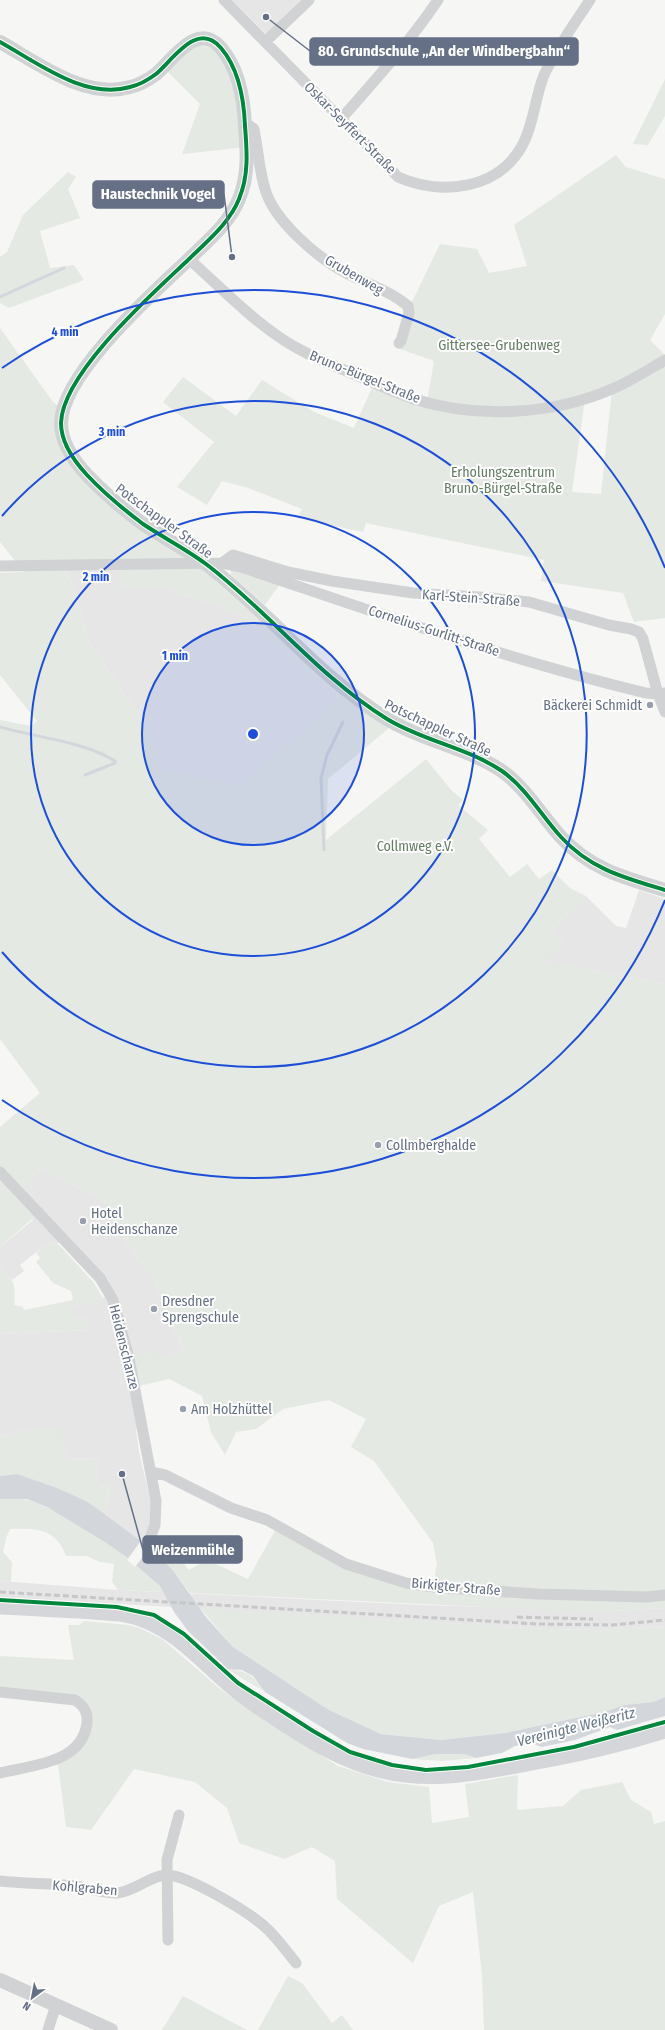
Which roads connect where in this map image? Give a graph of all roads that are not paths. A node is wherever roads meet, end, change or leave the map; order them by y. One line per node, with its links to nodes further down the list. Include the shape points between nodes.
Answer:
1 (224, 0): 6 (street, Oskar-Seyffert-Straße)
2 (309, 0): 6 (street)
3 (438, 0): 7 (street, via 419,28)
4 (590, 0): 7 (street, Oskar-Seyffert-Straße, via 545,75 524,143 512,160 488,178 463,187 444,188 425,186 402,178)
5 (0, 42): 8 (street, Potschappler Straße, via 74,82 88,88 104,90 129,88 139,84 156,73 184,45 197,39 209,40 222,49 235,73 243,99)
6 (265, 42): 7 (street, Oskar-Seyffert-Straße)
7 (341, 119)
8 (245, 127): 9 (street, Potschappler Straße, via 246,175 239,199 223,226); 10 (street, Grubenweg, via 250,126 254,129 265,190 288,226 341,270 408,306 409,313)
9 (189, 259): 11 (street, Bruno-Bürgel-Straße, via 257,320 288,343 319,359 416,400 468,410 531,410 599,395); 12 (street, Potschappler Straße, via 120,327 90,362 63,409 61,428 70,452 78,464 104,491 144,524)
10 (399, 343)
11 (665, 360)
12 (205, 563): 13 (street, Cornelius-Gurlitt-Straße); 14 (street, Cornelius-Gurlitt-Straße); 17 (street, Potschappler Straße, via 362,702 390,721 481,757 518,784 577,853 601,869)
13 (222, 563): 15 (street, Cornelius-Gurlitt-Straße, via 464,642 555,669); 15 (street, Karl-Stein-Straße, via 233,555 288,572 332,581 413,593 529,602 631,629 639,632 643,639)
14 (0, 566)
15 (661, 694): 16 (street, Karl-Stein-Straße)
16 (665, 712)
17 (665, 890)
18 (0, 1172): 19 (street, Heidenschanze, via 73,1248 107,1288 117,1313 129,1358)
19 (151, 1472): 20 (street, Heidenschanze, via 156,1514 154,1532); 21 (street, Birkigter Straße, via 165,1475 231,1508 267,1520 346,1564 406,1583 538,1594 647,1597)
20 (150, 1538)
21 (665, 1595)
22 (0, 1607): 24 (main road, via 102,1613 143,1620 172,1635 238,1694 306,1737 350,1761 400,1775 444,1778 486,1772 597,1750)
23 (0, 1692): 25 (street, via 75,1700 84,1707 88,1718 83,1735 56,1761)
24 (665, 1731)
25 (0, 1773)
26 (179, 1815): 27 (street, via 167,1860)
27 (166, 1875): 28 (street, Kohlgraben, via 116,1893 63,1885); 29 (street); 30 (street, Kohlgraben, via 183,1877 264,1926)
28 (0, 1881)
29 (168, 1940)
30 (296, 1962)
31 (0, 1980): 32 (street)
32 (56, 2005): 33 (street); 34 (street)
33 (48, 2030)
34 (111, 2030)

